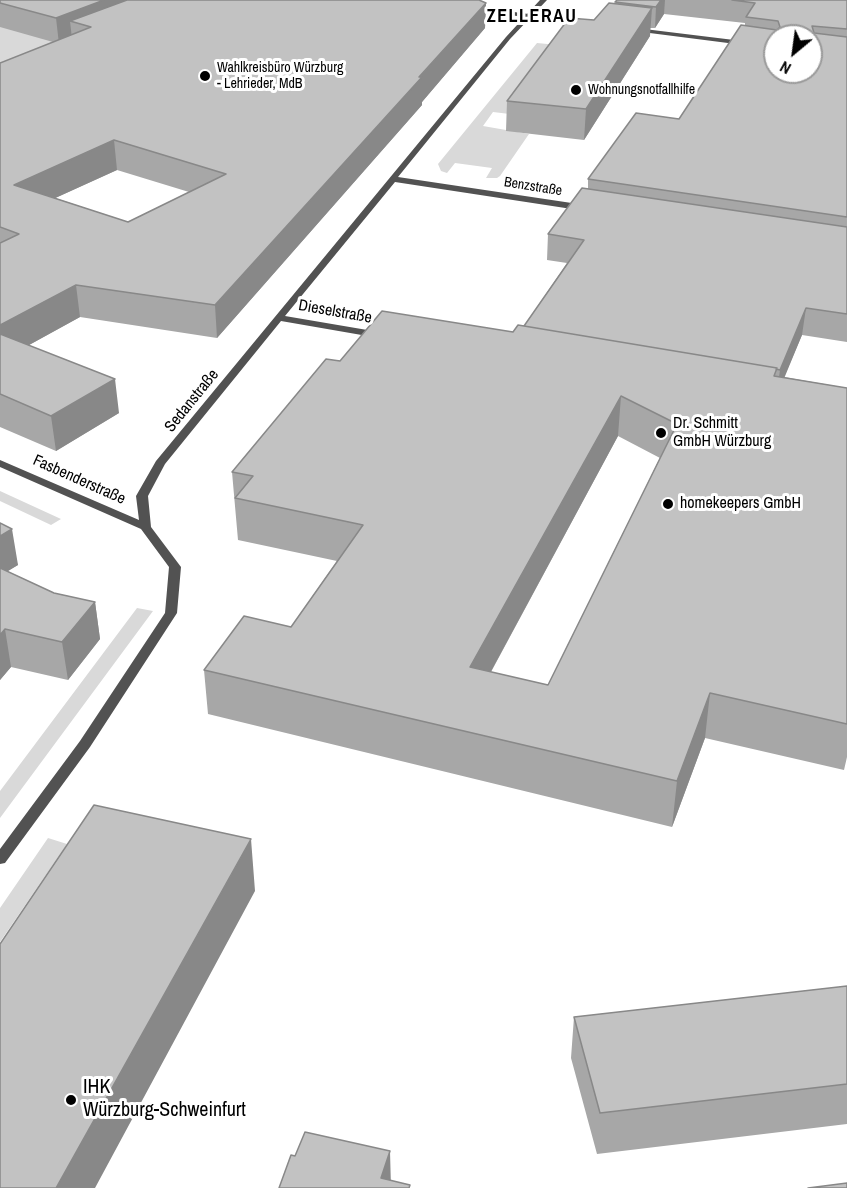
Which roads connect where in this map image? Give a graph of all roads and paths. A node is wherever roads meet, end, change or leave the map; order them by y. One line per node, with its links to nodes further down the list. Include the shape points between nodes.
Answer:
1 (544, 0): 3 (street, Sedanstraße)
2 (464, 7): 3 (street)
3 (529, 17): 4 (street); 7 (street, Sedanstraße)
4 (593, 25)
5 (630, 29): 6 (street)
6 (763, 45)
7 (393, 179): 8 (street, Benzstraße); 9 (street, Sedanstraße)
8 (590, 209)
9 (280, 318): 10 (street, Dieselstraße); 12 (street, Sedanstraße, via 160,463 142,496)
10 (389, 336)
11 (0, 463): 12 (street, Fasbenderstraße)
12 (146, 527): 13 (street, Sedanstraße, via 175,567 171,613 85,744)
13 (0, 859)

